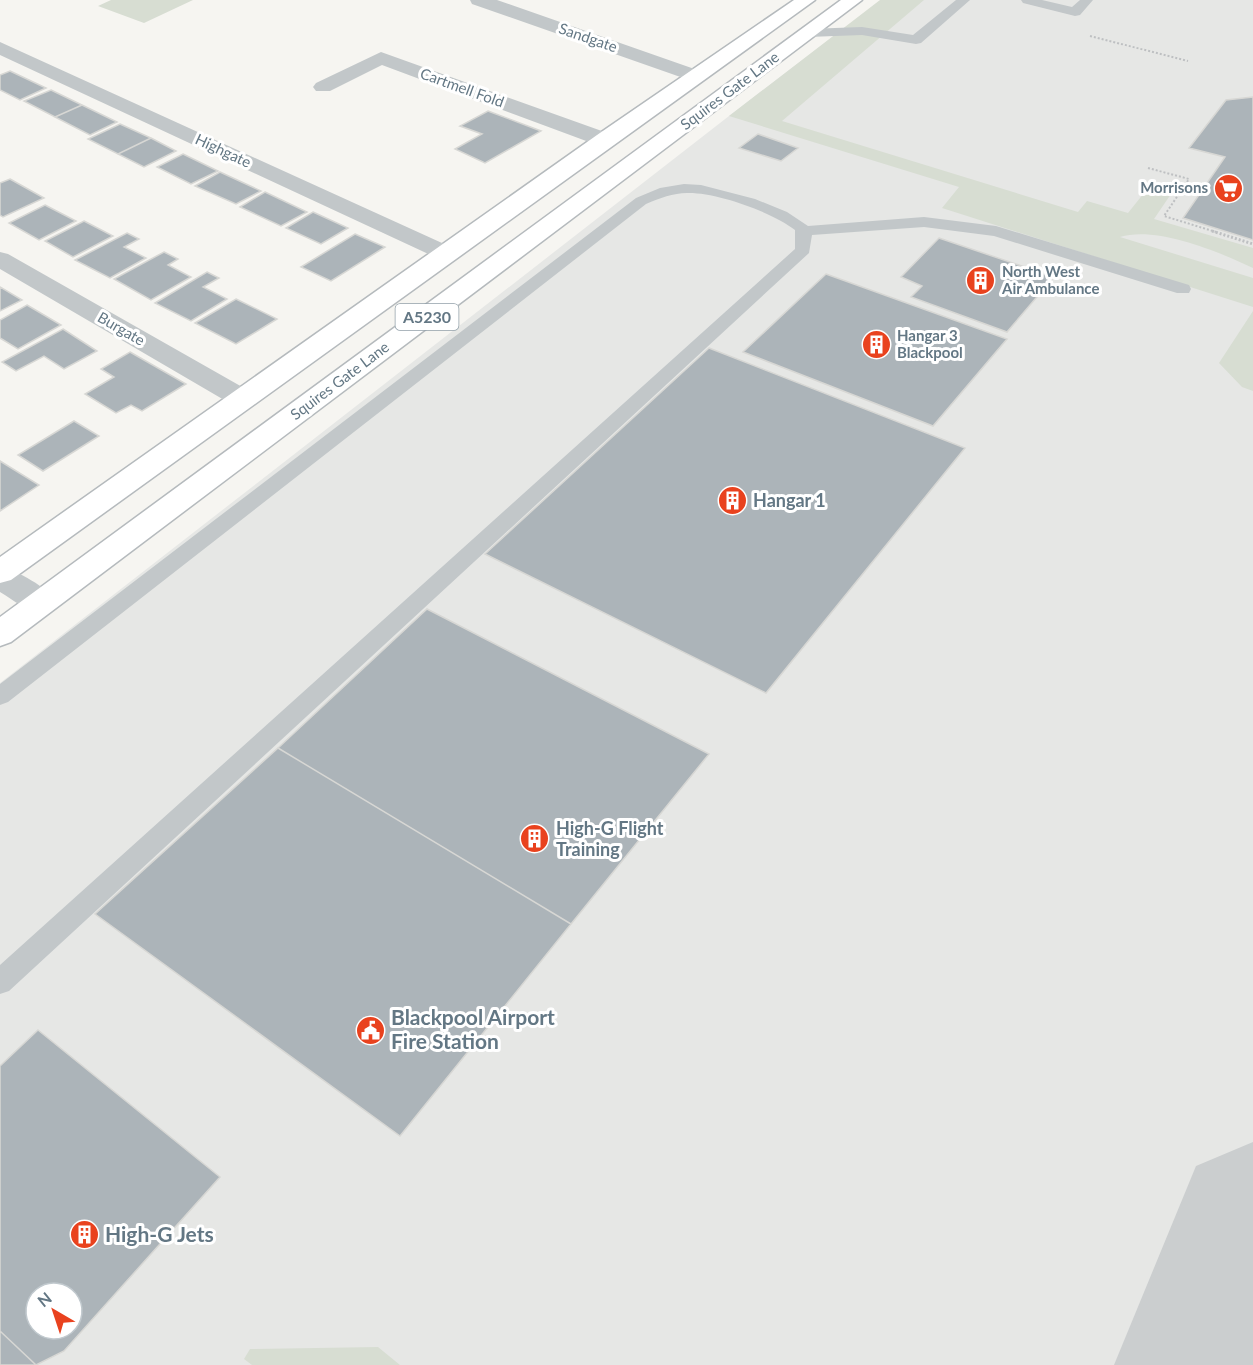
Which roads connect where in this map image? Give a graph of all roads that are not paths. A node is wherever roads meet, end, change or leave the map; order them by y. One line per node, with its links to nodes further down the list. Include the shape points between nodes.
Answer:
1 (479, 0): 9 (street, Sandgate)
2 (806, 0): 9 (main road, Squires Gate Lane / A5230)
3 (853, 0): 7 (main road, Squires Gate Lane / A5230)
4 (964, 0): 7 (lane, via 916,40 855,29)
5 (1027, 0): 6 (lane, via 1075,12)
6 (1087, 0)
7 (808, 33): 19 (main road, Squires Gate Lane / A5230)
8 (0, 48): 13 (street, Highgate)
9 (696, 76): 11 (main road, Squires Gate Lane / A5230)
10 (323, 87): 11 (street, Cartmell Fold, via 381,58)
11 (605, 140): 13 (main road, Squires Gate Lane / A5230)
12 (803, 231): 15 (lane, via 924,222 996,231); 21 (lane, via 787,217 713,191 663,191 642,201); 22 (lane, via 803,250 798,255)
13 (445, 253): 16 (main road, Squires Gate Lane / A5230)
14 (0, 259): 16 (street, Burgate)
15 (1183, 289)
16 (241, 399): 17 (main road, Squires Gate Lane / A5230)
17 (0, 572)
18 (0, 577): 19 (street)
19 (41, 603): 20 (main road, Squires Gate Lane / A5230)
20 (0, 634)
21 (0, 696)
22 (0, 982)

